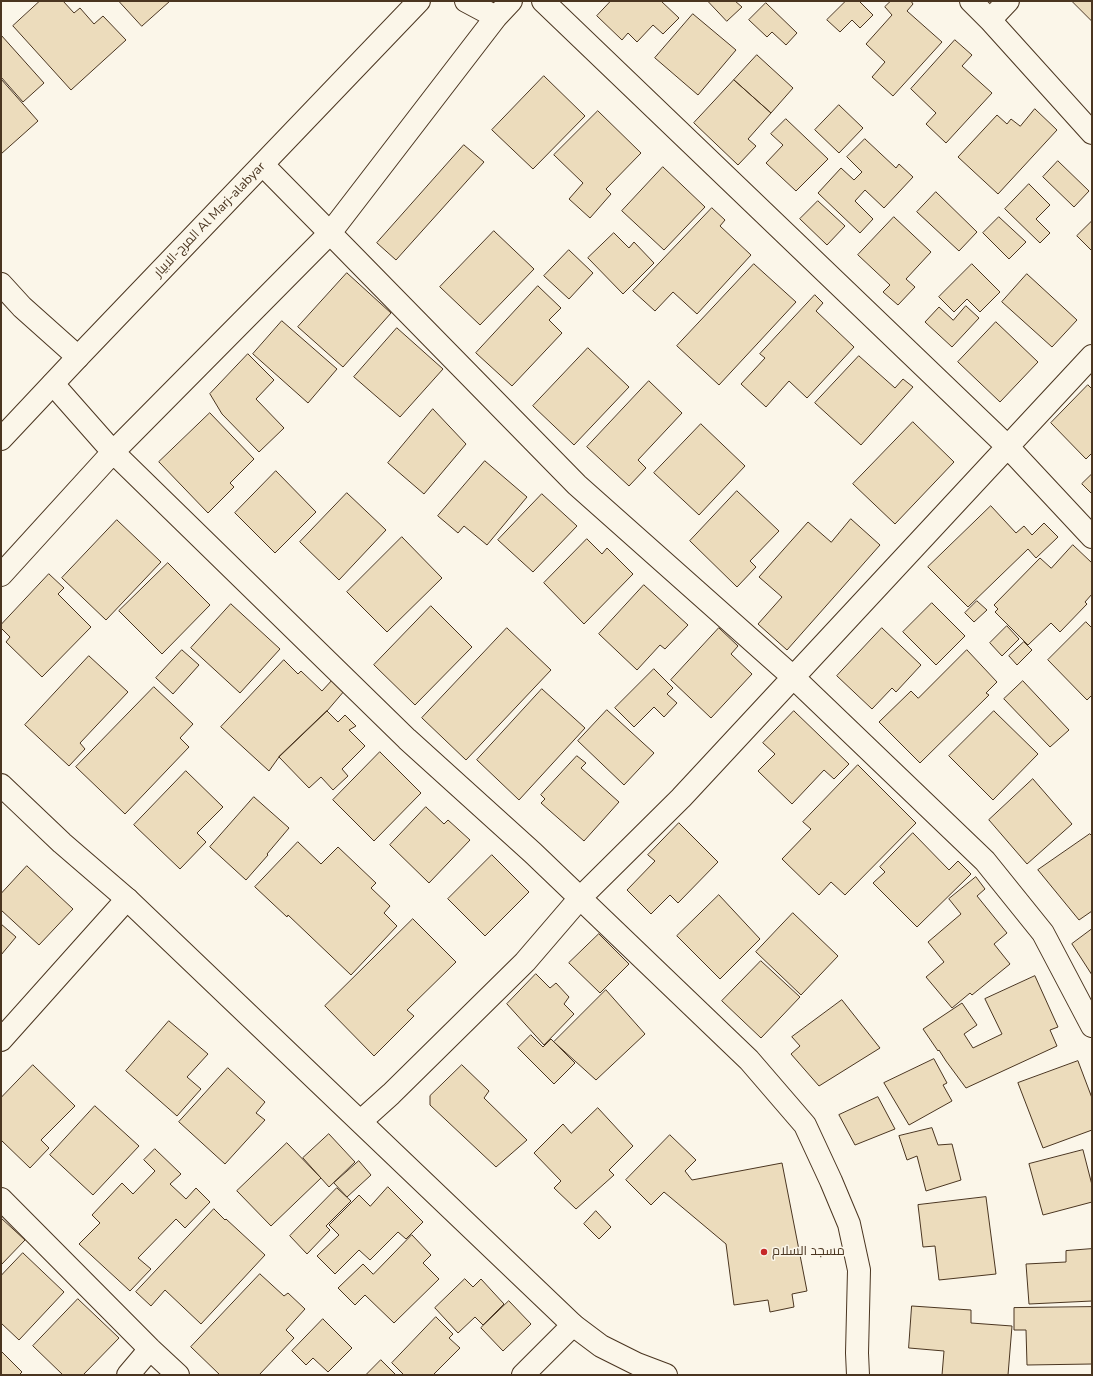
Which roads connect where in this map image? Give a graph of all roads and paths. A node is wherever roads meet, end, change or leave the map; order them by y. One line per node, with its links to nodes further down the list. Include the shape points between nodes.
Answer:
1 (419, 1): 10 (street, المرج-الابيار Al Marj-alabyar)
2 (466, 1): 7 (street)
3 (511, 1): 7 (street)
4 (543, 1): 17 (street)
5 (971, 1): 8 (street)
6 (1008, 1): 8 (street)
7 (496, 17): 11 (street)
8 (990, 20): 9 (street)
9 (1092, 133)
10 (263, 165): 11 (street); 14 (street, المرج-الابيار Al Marj-alabyar)
11 (330, 232): 18 (street); 21 (street, via 577,485)
12 (1, 284): 14 (street, via 22,307)
13 (1092, 356): 17 (street)
14 (78, 357): 15 (street, المرج-الابيار Al Marj-alabyar)
15 (53, 384): 16 (street, المرج-الابيار Al Marj-alabyar); 18 (street)
16 (1, 439)
17 (1007, 446): 19 (street); 21 (street)
18 (113, 452): 20 (street); 23 (street, via 407,739)
19 (1092, 537)
20 (1, 575)
21 (793, 677): 23 (street, via 681,798); 25 (street, via 985,861 1043,933)
22 (1, 785): 24 (street, via 62,843)
23 (580, 898): 27 (street, via 525,962); 35 (street, via 750,1060 805,1126 849,1224 859,1270)
24 (127, 899): 26 (street); 27 (street)
25 (1092, 1026)
26 (1, 1040)
27 (361, 1121): 29 (street)
28 (1, 1199): 30 (street)
29 (573, 1325): 33 (street); 34 (street, via 601,1346)
30 (150, 1349): 31 (street); 32 (street)
31 (128, 1375)
32 (178, 1375)
33 (523, 1375)
34 (666, 1375)
35 (858, 1375)

